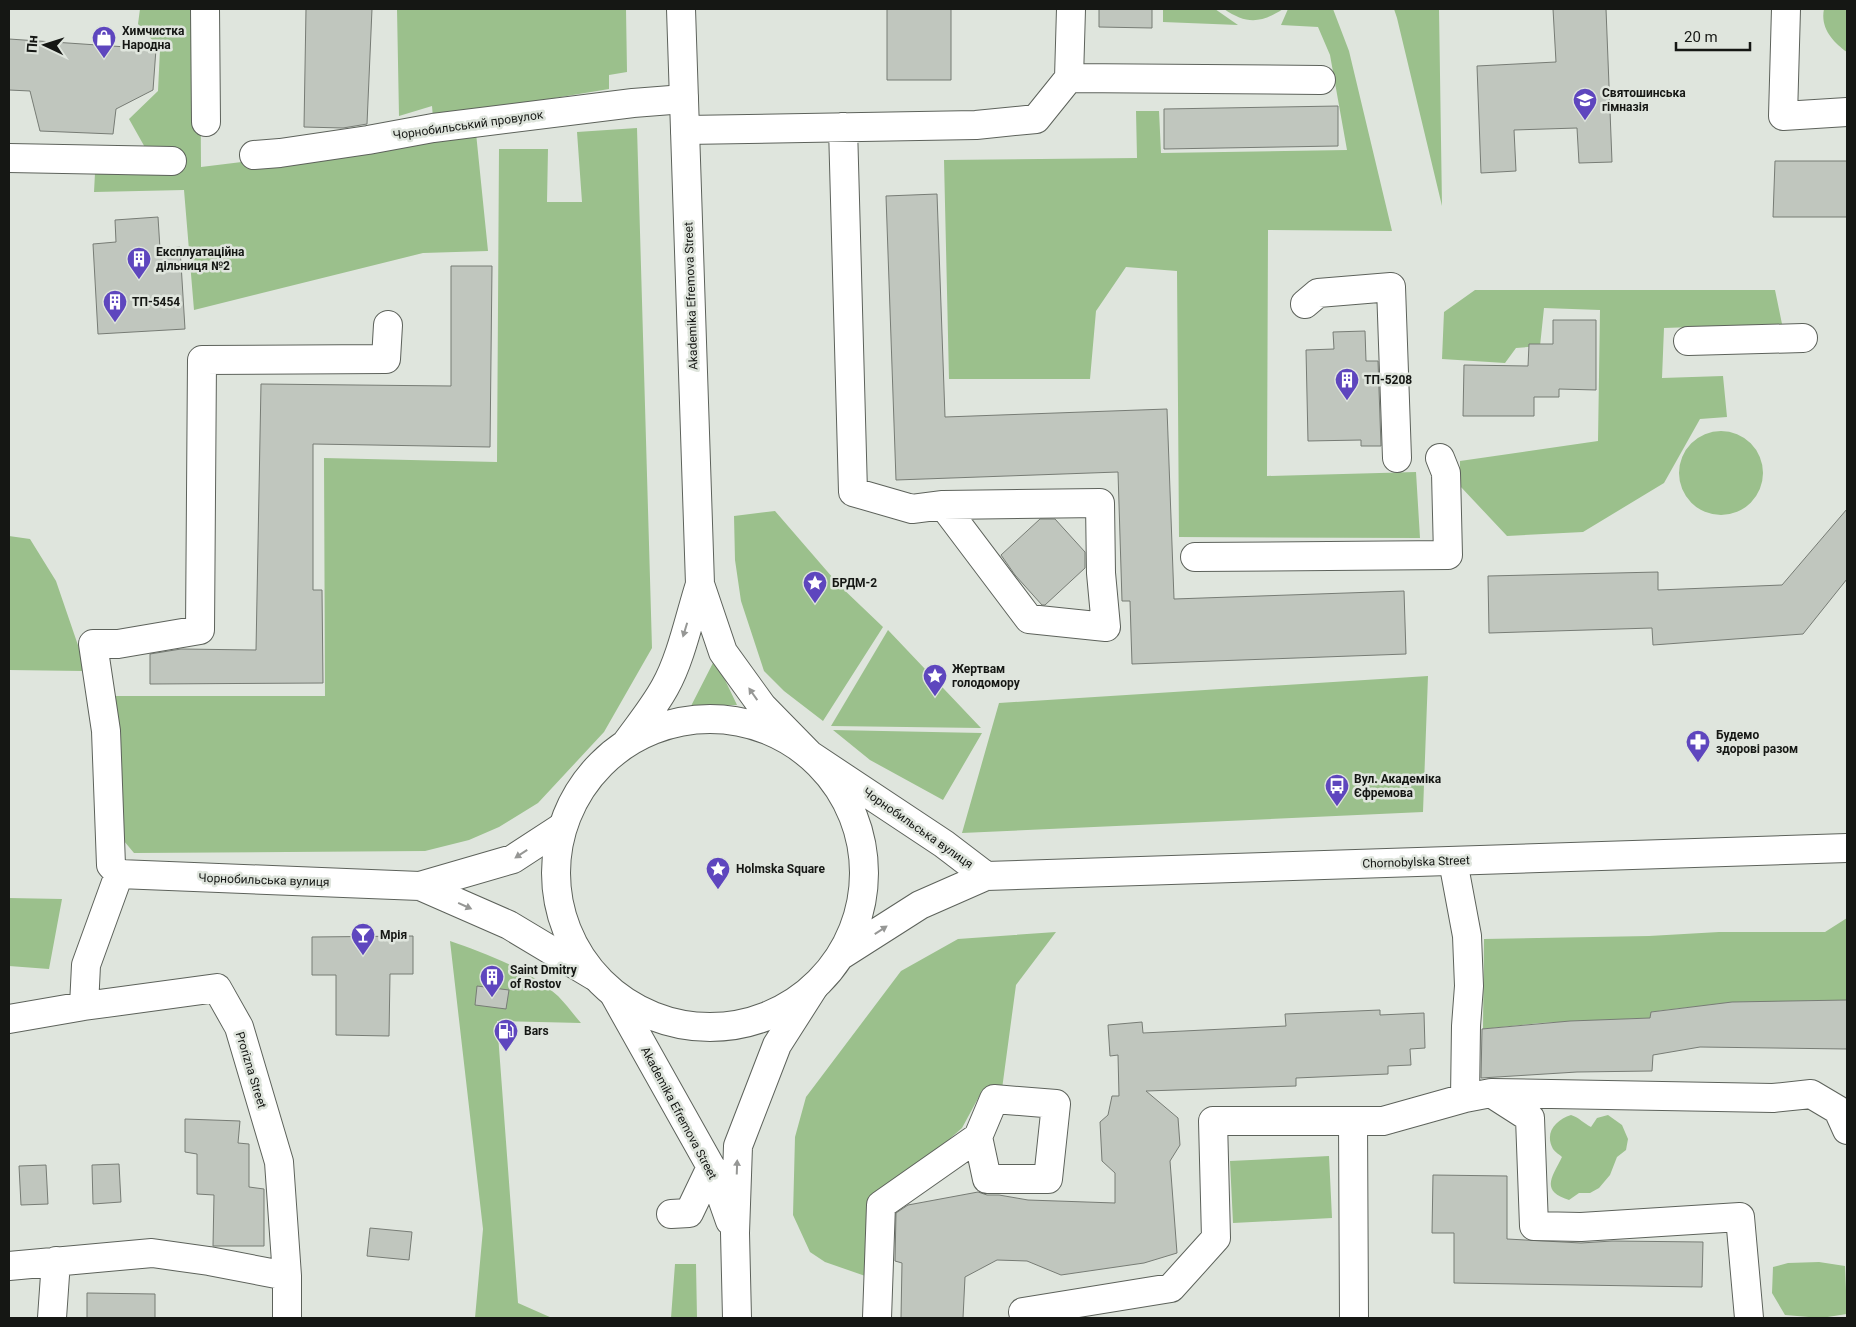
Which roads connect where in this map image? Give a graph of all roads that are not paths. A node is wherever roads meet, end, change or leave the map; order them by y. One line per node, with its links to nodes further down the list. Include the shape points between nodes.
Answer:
1 (205, 9): 9 (main road)
2 (681, 9): 7 (main road, Akademika Efremova Street)
3 (1071, 9): 5 (main road)
4 (1786, 9): 8 (main road, via 1783,116)
5 (1069, 78): 6 (main road); 10 (main road, via 1036,119 976,125)
6 (1321, 80)
7 (684, 99): 11 (main road, Akademika Efremova Street); 12 (main road, Чорнобильський провулок, via 433,128)
8 (1847, 112)
9 (206, 122)
10 (843, 127): 11 (main road); 21 (main road, via 853,492 912,509)
11 (685, 130): 23 (main road, Akademika Efremova Street)
12 (254, 155)
13 (9, 158): 14 (main road)
14 (172, 161)
15 (1305, 304): 19 (main road, via 1318,293 1391,287)
16 (388, 325): 29 (main road, via 386,359 202,360 200,630 118,644 93,644 106,731)
17 (1803, 338): 18 (main road)
18 (1688, 341)
19 (1397, 458)
20 (1440, 458): 22 (main road, via 1446,473 1448,555)
21 (943, 505): 21 (main road, via 1100,503 1106,627 1029,619)
22 (1195, 557)
23 (700, 584): 24 (main road, Akademika Efremova Street, one-way to 24, via 666,686); 25 (main road, Akademika Efremova Street, one-way to 23, via 762,706 723,652)
24 (626, 743): 25 (main road, via 670,723 720,718 768,730); 26 (main road, via 603,761 585,782)
25 (810, 755): 30 (main road, Чорнобильська вулиця, via 944,844); 32 (main road, via 839,788 857,829 863,864 858,916)
26 (562, 827): 31 (main road, Чорнобильська вулиця, one-way to 31, via 513,859); 33 (main road, via 555,880 560,910 566,931)
27 (1847, 848): 28 (main road, Chornobylska Street)
28 (1452, 861): 30 (main road, Chornobylska Street); 38 (main road, via 1467,936)
29 (115, 870): 31 (main road, Чорнобильська вулиця); 36 (main road, via 86,965)
30 (986, 876): 32 (main road, Чорнобильська вулиця, one-way to 30, via 920,905)
31 (420, 886): 33 (main road, Чорнобильська вулиця, one-way to 33, via 509,925)
32 (840, 956): 34 (main road)
33 (594, 976): 35 (main road)
34 (814, 987): 35 (main road, via 795,1002 751,1022 704,1028 657,1019); 44 (main road, Akademika Efremova Street, one-way to 34, via 738,1146 777,1045)
35 (615, 996): 42 (main road, Akademika Efremova Street)
36 (84, 1006): 37 (main road, Prorizna Street); 47 (main road, Prorizna Street, via 217,988 239,1028 279,1162)
37 (9, 1019)
38 (1478, 1095): 39 (main road, via 1383,1121); 40 (main road, via 1773,1098 1811,1094 1838,1110); 54 (main road, via 1530,1118 1534,1226 1740,1217)
39 (1353, 1121): 48 (main road, via 1213,1121 1216,1238 1171,1288); 53 (main road)
40 (1847, 1130)
41 (978, 1137): 52 (main road, via 881,1205)
42 (711, 1167): 43 (main road, via 689,1213); 44 (main road, Akademika Efremova Street)
43 (671, 1214)
44 (735, 1233): 51 (main road, Akademika Efremova Street)
45 (56, 1261): 46 (main road); 47 (main road, via 152,1253); 49 (main road)
46 (9, 1266)
47 (288, 1276): 50 (main road, Prorizna Street)
48 (1023, 1312)
49 (52, 1318)
50 (287, 1318)
51 (737, 1318)
52 (877, 1318)
53 (1354, 1318)
54 (1749, 1318)

